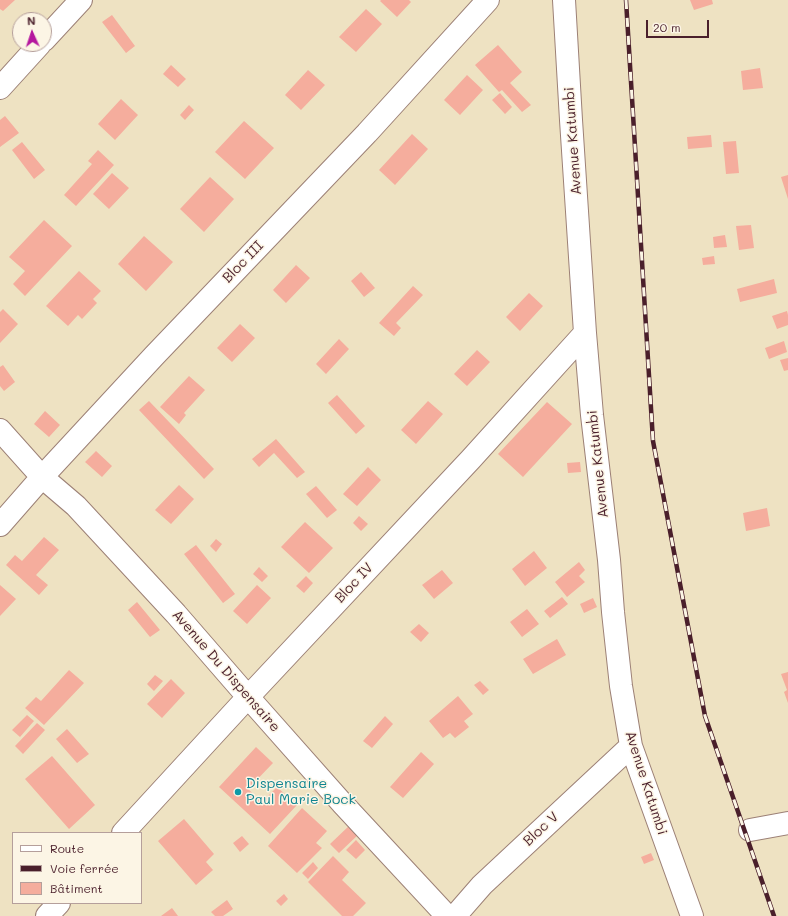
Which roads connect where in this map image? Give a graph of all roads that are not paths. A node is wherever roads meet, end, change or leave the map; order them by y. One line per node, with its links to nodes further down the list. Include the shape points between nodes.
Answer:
1 (81, 0): 4 (street)
2 (488, 0): 9 (street, Bloc III, via 367,134)
3 (564, 0): 7 (street, Avenue Katumbi)
4 (52, 31)
5 (33, 52): 6 (street)
6 (0, 88)
7 (585, 333): 11 (street, Bloc IV); 12 (street, Avenue Katumbi, via 621,686)
8 (0, 430): 9 (street, Avenue Du Dispensaire)
9 (42, 477): 10 (street, Bloc III); 11 (street, Avenue Du Dispensaire, via 76,506 176,614)
10 (0, 525)
11 (248, 697): 15 (street, Bloc IV); 18 (street, Avenue Du Dispensaire)
12 (631, 746): 19 (street, Bloc V, via 482,885); 20 (street, Avenue Katumbi)
13 (788, 823): 14 (street)
14 (750, 830)
15 (124, 832)
16 (58, 904): 17 (street)
17 (47, 916)
18 (447, 916)
19 (455, 916)
20 (692, 916)

